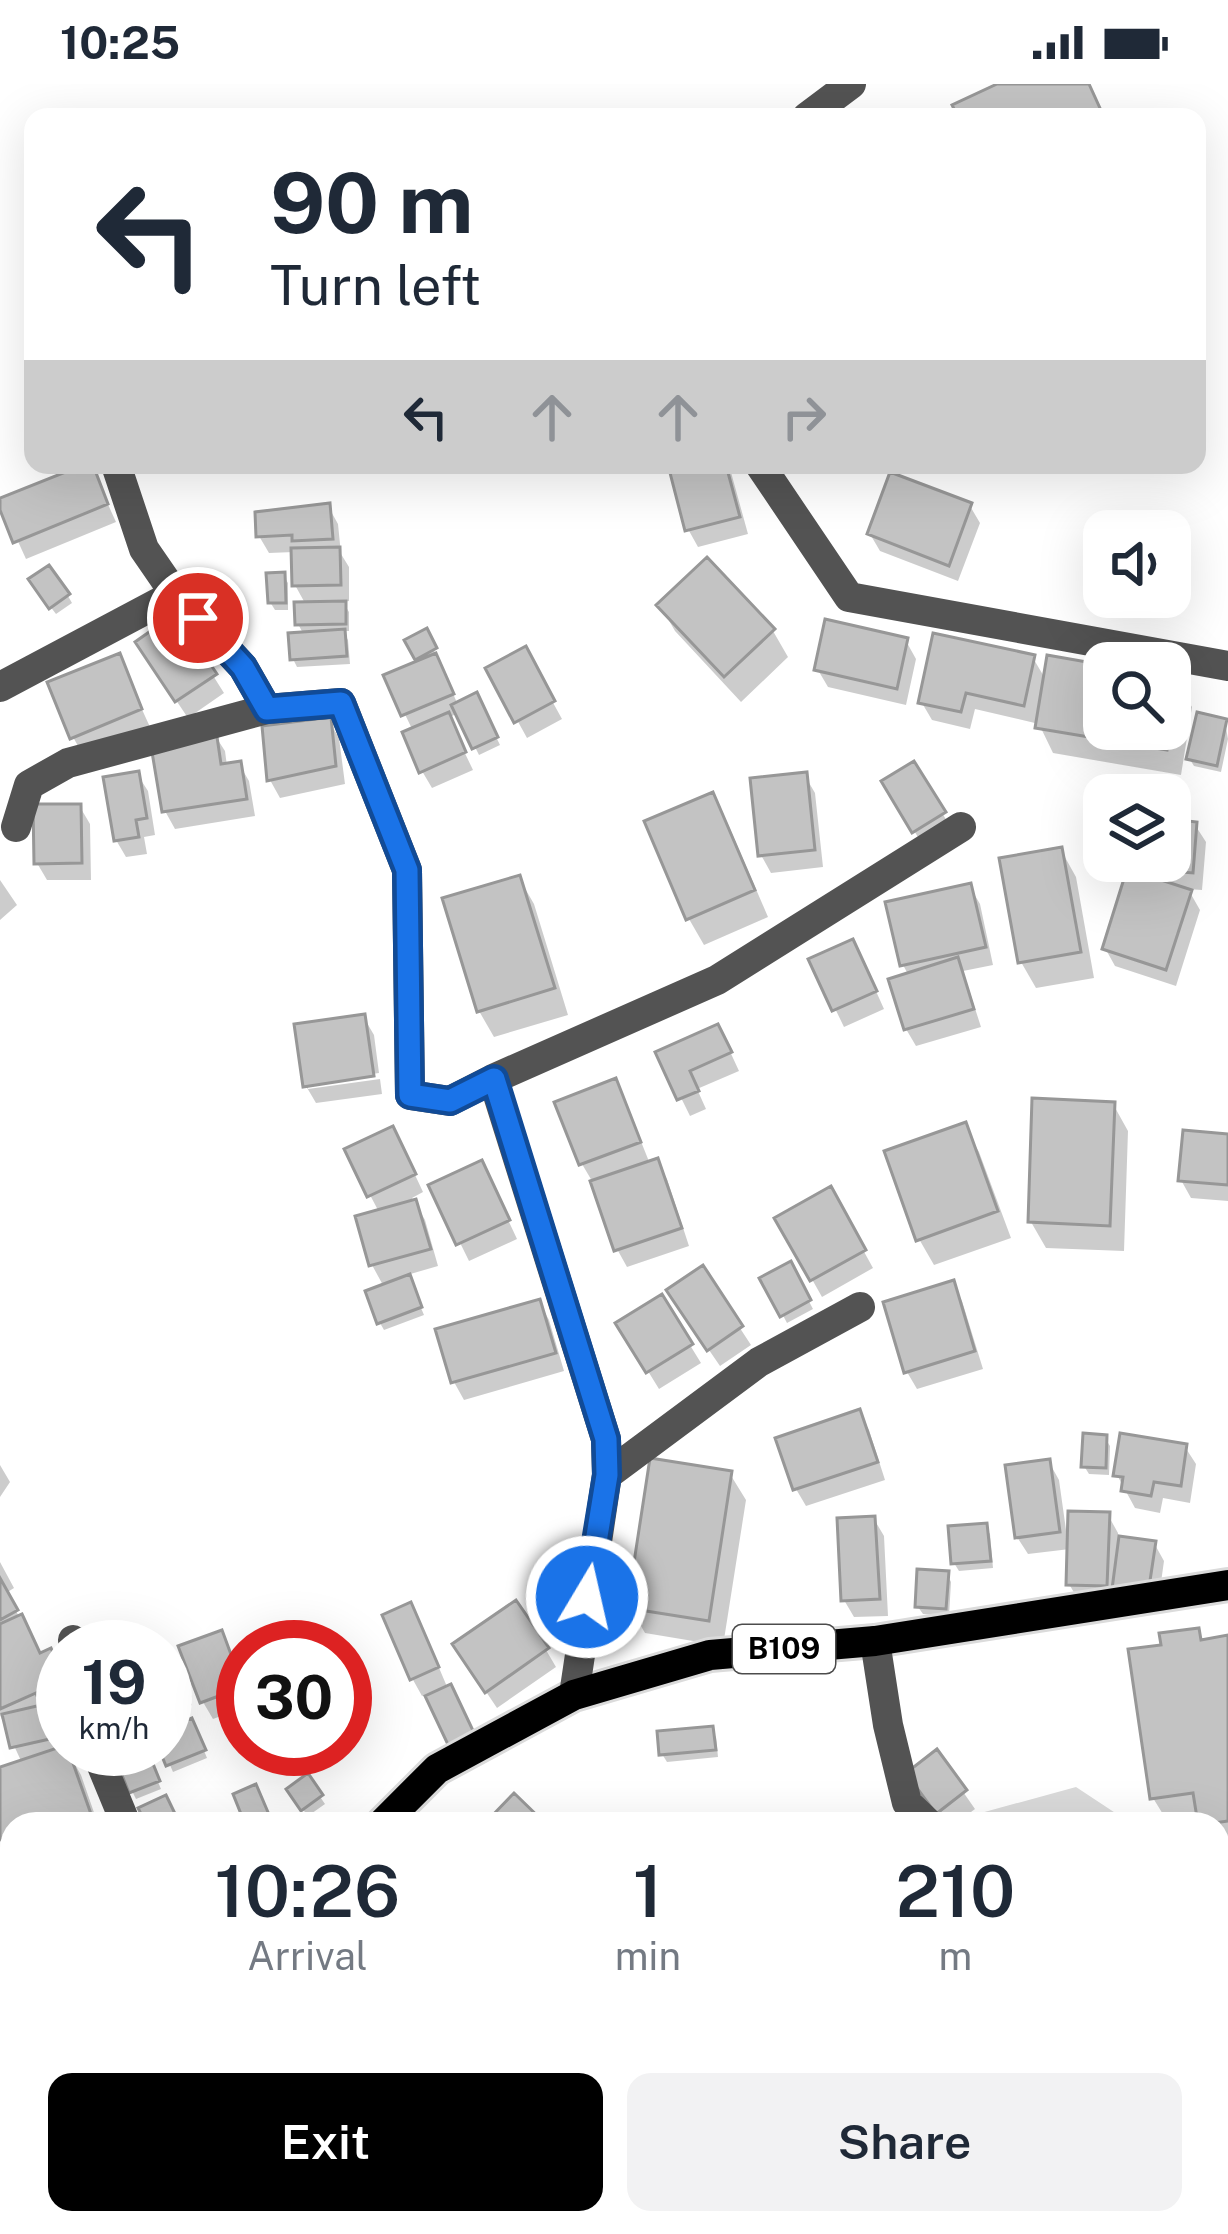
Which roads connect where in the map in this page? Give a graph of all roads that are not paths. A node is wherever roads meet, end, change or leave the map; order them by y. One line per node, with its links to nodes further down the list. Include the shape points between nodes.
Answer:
1 (850, 84): 2 (street)
2 (819, 108)
3 (119, 474): 5 (street, via 144,549)
4 (766, 474): 6 (street, via 849,597)
5 (175, 594): 7 (street); 8 (street, via 243,667)
6 (1228, 666)
7 (0, 687)
8 (267, 709): 9 (street, via 68,763 29,785); 11 (street, via 341,703 407,870 410,1095 450,1101)
9 (16, 827)
10 (962, 827): 11 (street, via 717,980)
11 (494, 1079): 13 (street, via 606,1439)
12 (860, 1307): 13 (street, via 759,1362)
13 (607, 1475): 16 (street)
14 (1228, 1585): 15 (main road, B109)
15 (875, 1641): 16 (main road, B109, via 710,1655); 20 (street, via 888,1725 907,1803)
16 (574, 1695): 19 (main road, B109, via 437,1768)
17 (106, 1776): 18 (street)
18 (121, 1812)
19 (394, 1812)
20 (916, 1812)

